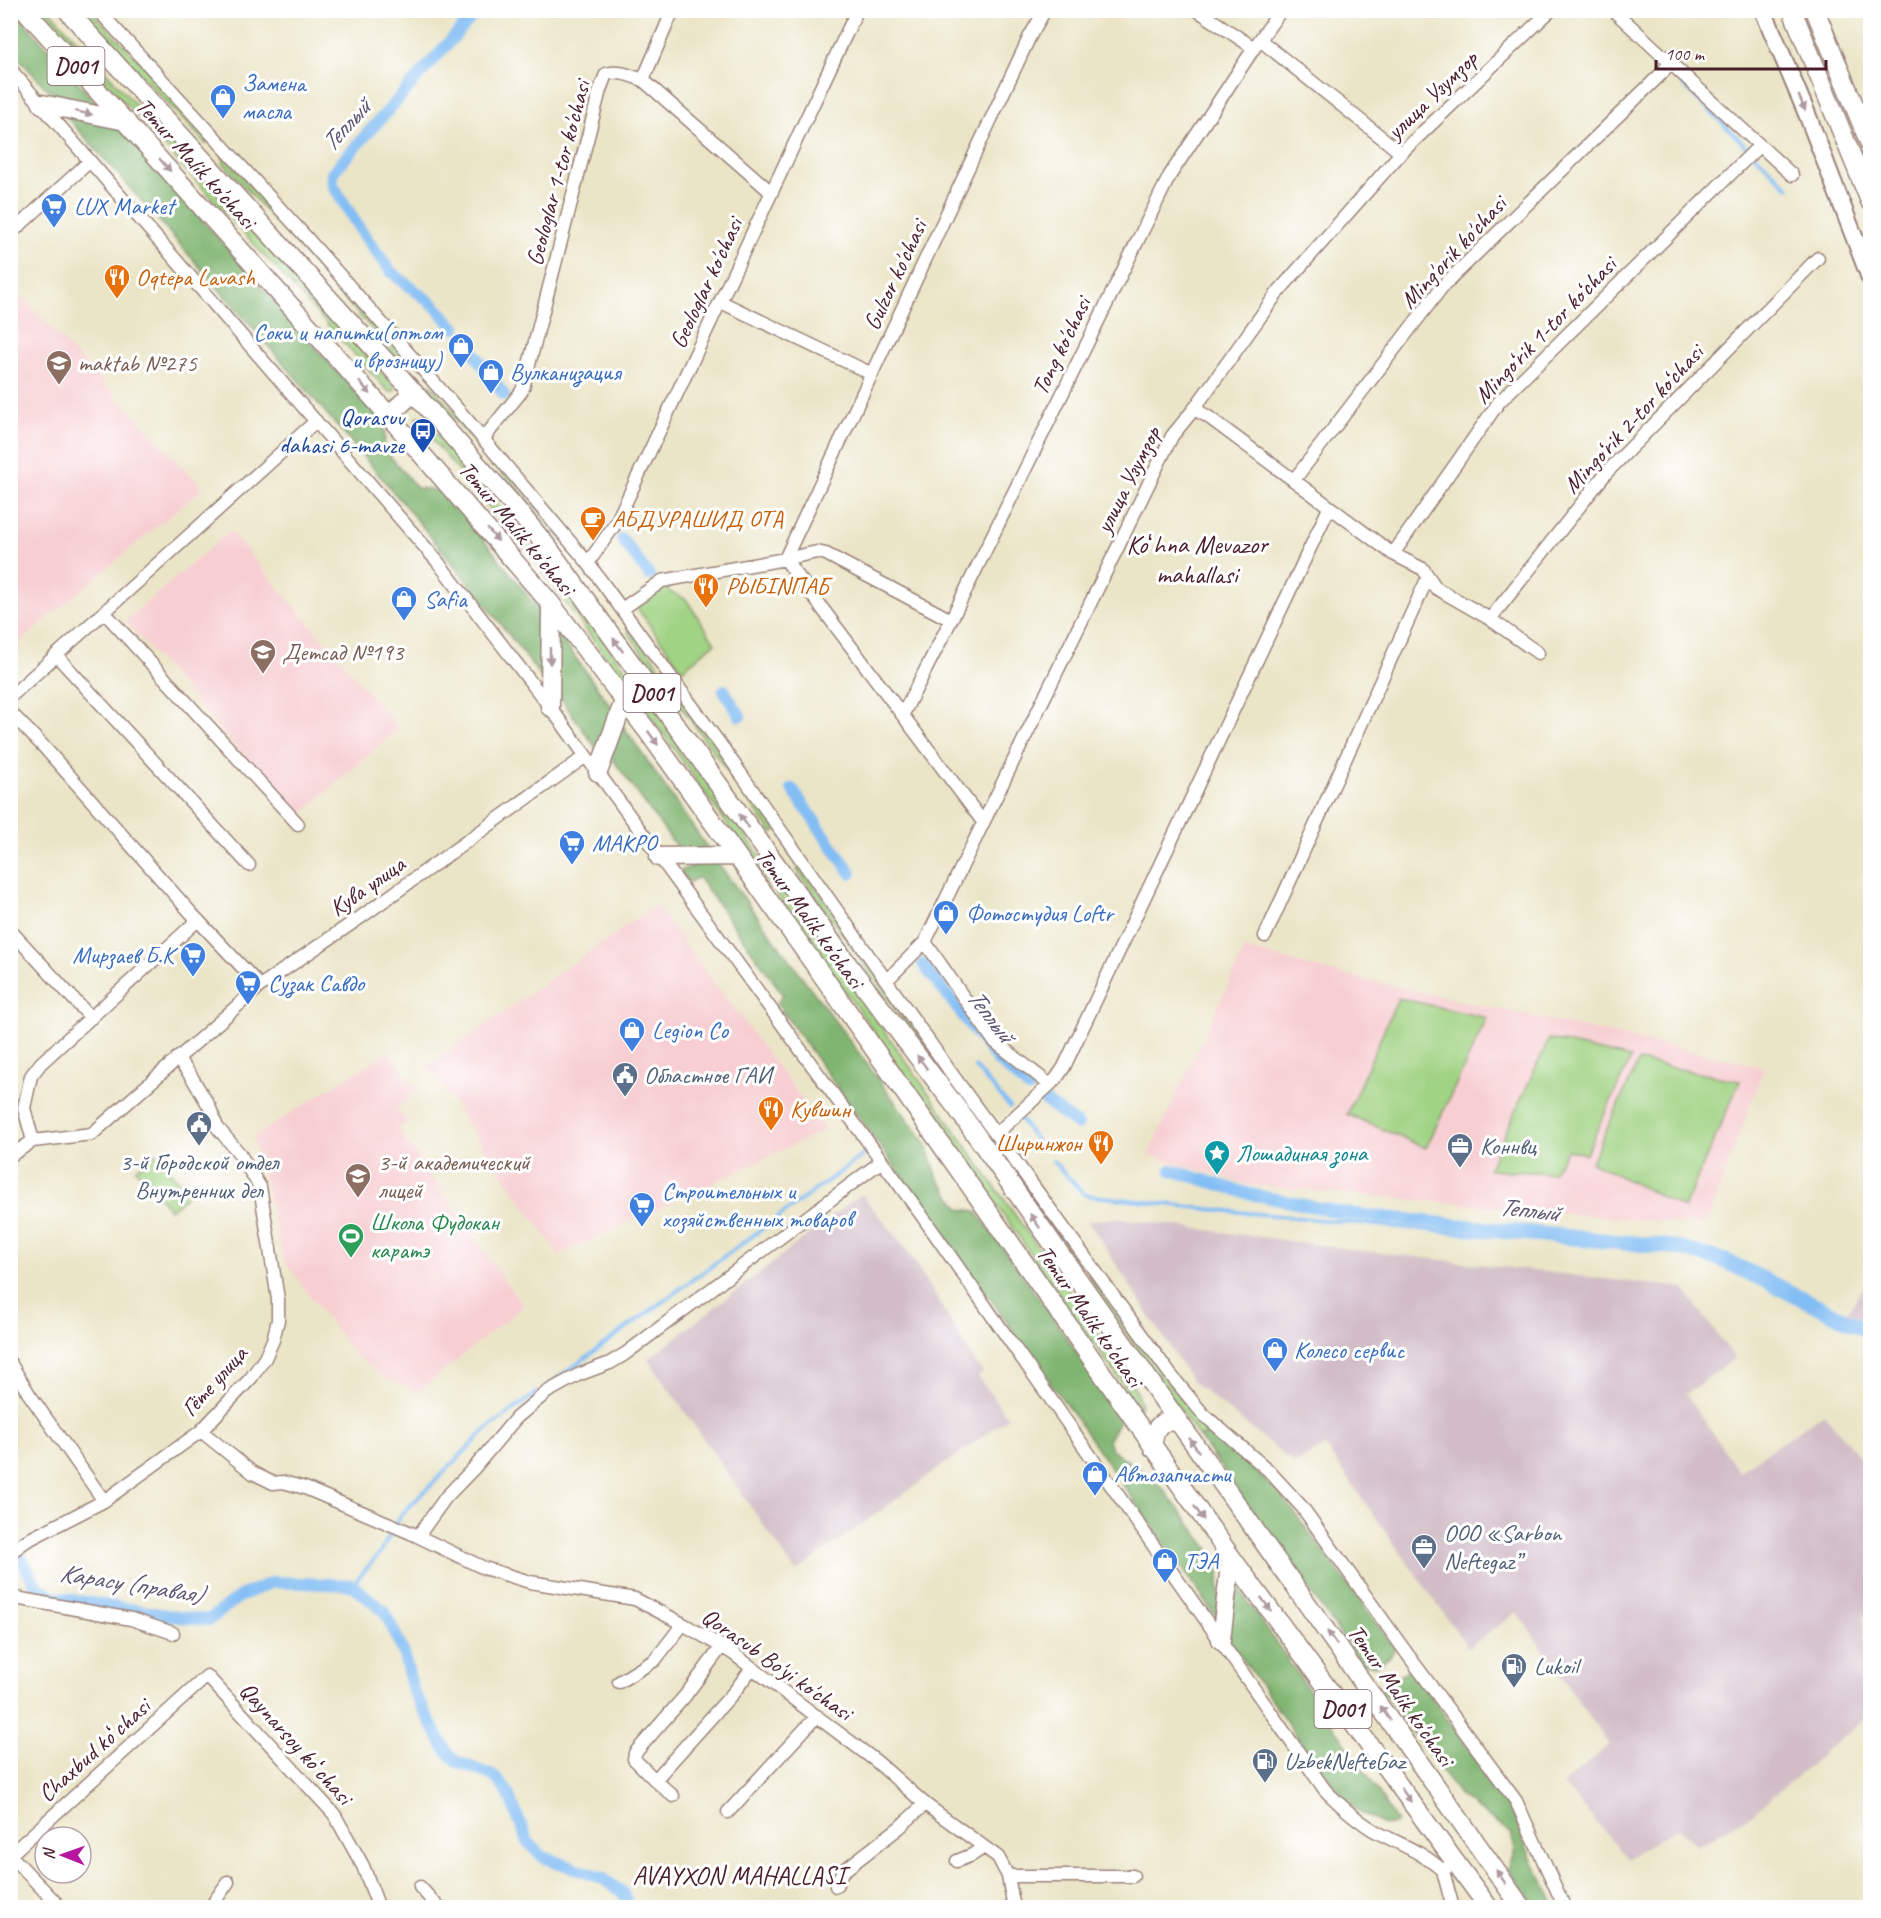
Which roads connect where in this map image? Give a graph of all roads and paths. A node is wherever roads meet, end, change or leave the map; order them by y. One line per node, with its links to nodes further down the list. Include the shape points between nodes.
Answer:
1 (25, 10): 19 (highway, Temur Malik ko'chasi / D001)
2 (67, 10): 32 (highway, Temur Malik ko'chasi / D001)
3 (98, 10): 36 (street, via 272,198)
4 (673, 10): 17 (street)
5 (1045, 10): 31 (street, Gulzor ko'chasi)
6 (1197, 10): 14 (street)
7 (1281, 10): 14 (street, Tong ko'chasi)
8 (1551, 10): 22 (street, улица Узумзор)
9 (1612, 10): 15 (street)
10 (1763, 10): 29 (main road, one-way to 29)
11 (1792, 10): 26 (highway)
12 (1815, 10): 20 (highway)
13 (855, 15): 25 (street, Geologlar ko'chasi)
14 (1257, 44): 22 (street); 47 (street, Tong ko'chasi, via 1170,175)
15 (1666, 67): 21 (street); 37 (street, Ming'orik ko'chasi, via 1442,287)
16 (10, 69): 18 (street)
17 (643, 80): 25 (street, Geologlar 1-tor ko'chasi); 36 (street, Geologlar 1-tor ko'chasi, via 621,73 606,74 523,388)
18 (42, 104): 19 (highway, one-way to 19); 23 (street)
19 (126, 121): 34 (highway, Temur Malik ko'chasi / D001, one-way to 34)
20 (1870, 144)
21 (1759, 146): 24 (street); 39 (street, Mingo‘rik 1-tor ko‘chasi, via 1499,402)
22 (1401, 153): 33 (street, улица Узумзор, via 1278,292)
23 (90, 160): 27 (street); 35 (street)
24 (1792, 175)
25 (771, 192): 30 (street, Geologlar ko'chasi)
26 (1870, 201)
27 (10, 234)
28 (1818, 258): 46 (street, Mingo‘rik 2-tor ko‘chasi, via 1606,473)
29 (1870, 278)
30 (721, 302): 31 (street); 41 (street, Geologlar ko'chasi, via 616,523)
31 (872, 374): 40 (street, Gulzor ko'chasi)
32 (414, 392): 34 (highway); 71 (highway, Temur Malik ko'chasi / D001, one-way to 32, via 849,966 549,549)
33 (1194, 409): 37 (street); 57 (street, улица Узумзор, via 1172,436)
34 (389, 415): 43 (highway, Temur Malik ko'chasi / D001, one-way to 43)
35 (316, 421): 45 (street); 52 (street, via 437,561)
36 (484, 438): 41 (street)
37 (1294, 480): 38 (street)
38 (1329, 508): 39 (street); 70 (street, via 1067,1061)
39 (1393, 554): 42 (street, via 1423,569)
40 (785, 559): 44 (street, via 662,581); 47 (street, via 816,552 826,554); 54 (street)
41 (588, 563): 44 (street)
42 (1428, 577): 46 (street, via 1436,588); 64 (street)
43 (551, 604): 51 (highway, Temur Malik ko'chasi / D001); 52 (highway, one-way to 52)
44 (622, 609): 66 (street)
45 (104, 612): 49 (street); 58 (street)
46 (1490, 619): 48 (street)
47 (951, 620): 54 (street, Tong ko'chasi)
48 (1538, 653)
49 (56, 655): 50 (street); 61 (street)
50 (10, 697)
51 (624, 701): 56 (highway); 59 (highway, Temur Malik ko'chasi / D001, one-way to 59)
52 (550, 707): 55 (street)
53 (10, 712): 62 (street)
54 (903, 714): 57 (street)
55 (586, 756): 56 (street); 67 (street, Кува улица)
56 (598, 772): 60 (street)
57 (983, 822): 65 (street, улица Узумзор)
58 (298, 824)
59 (736, 856): 60 (highway); 82 (highway, Temur Malik ko'chasi / D001)
60 (659, 857): 76 (street)
61 (249, 865)
62 (198, 920): 67 (street); 68 (street)
63 (10, 930): 68 (street)
64 (1265, 936)
65 (925, 942): 66 (street, улица Узумзор); 70 (street, via 994,1041)
66 (887, 980): 72 (street)
67 (260, 986): 69 (street, Кува улица)
68 (90, 1018): 74 (street, via 31,1076 24,1108)
69 (177, 1058): 74 (street, Кува улица, via 92,1134); 81 (street, Гёте улица, via 209,1106 217,1127 260,1187 279,1299 276,1330 265,1358)
70 (1049, 1084): 73 (street)
71 (954, 1104): 72 (street); 78 (highway, Temur Malik ko'chasi / D001, one-way to 71)
72 (978, 1109): 73 (street)
73 (996, 1134): 77 (street)
74 (33, 1141): 75 (street)
75 (10, 1156)
76 (882, 1161): 84 (street, via 625,1354 547,1392 516,1418 446,1497); 90 (street)
77 (1086, 1258): 78 (street); 118 (street, via 1199,1409 1268,1470 1302,1507 1516,1801)
78 (1083, 1289): 80 (highway, Temur Malik ko'chasi / D001)
79 (10, 1363): 83 (street)
80 (1178, 1423): 82 (highway, via 1167,1421 1158,1426); 100 (highway, Temur Malik ko'chasi / D001, one-way to 80)
81 (201, 1431): 83 (street, Гёте улица); 84 (street, Qorasub Bo'yi ko'chasi, via 253,1473 273,1482 305,1488)
82 (1153, 1448): 86 (highway, Temur Malik ko'chasi / D001, one-way to 86)
83 (104, 1501): 85 (street, Гёте улица, via 27,1540)
84 (418, 1536): 88 (street, Qorasub Bo'yi ko'chasi, via 484,1568 530,1582 635,1599)
85 (10, 1553)
86 (1231, 1557): 90 (highway); 104 (highway, Temur Malik ko'chasi / D001, one-way to 104)
87 (10, 1597): 89 (street, via 131,1619)
88 (683, 1624): 91 (street, Qorasub Bo'yi ko'chasi); 94 (street, via 655,1660)
89 (173, 1633)
90 (1221, 1640): 104 (street, via 1329,1794 1365,1825)
91 (722, 1646): 92 (street, Qorasub Bo'yi ko'chasi); 96 (street, via 635,1753 634,1759)
92 (752, 1668): 95 (street, Qorasub Bo'yi ko'chasi); 96 (street)
93 (207, 1676): 102 (street, Chaxbud koʻchasi); 112 (street, Qaynarsoy koʻchasi, via 334,1814 363,1866)
94 (619, 1682)
95 (817, 1716): 98 (street, Qorasub Bo'yi ko'chasi); 99 (street)
96 (655, 1780): 97 (street)
97 (673, 1796)
98 (925, 1804): 101 (street, Qorasub Bo'yi ko'chasi); 108 (street, via 842,1872)
99 (728, 1812)
100 (1479, 1846): 104 (highway); 117 (highway, Temur Malik ko'chasi / D001, one-way to 100)
101 (984, 1847): 103 (street); 105 (street, Qorasub Bo'yi ko'chasi, via 998,1857)
102 (11, 1855): 110 (street)
103 (957, 1861)
104 (1449, 1866): 115 (street); 116 (highway, Temur Malik ko'chasi / D001)
105 (1008, 1876): 106 (street); 114 (street, Qorasub Bo'yi ko'chasi)
106 (1133, 1876)
107 (228, 1882): 111 (street)
108 (836, 1886)
109 (420, 1887): 113 (street)
110 (61, 1908)
111 (210, 1908)
112 (380, 1908)
113 (439, 1908)
114 (1014, 1908)
115 (1453, 1908)
116 (1489, 1908)
117 (1522, 1908)
118 (1565, 1908)

